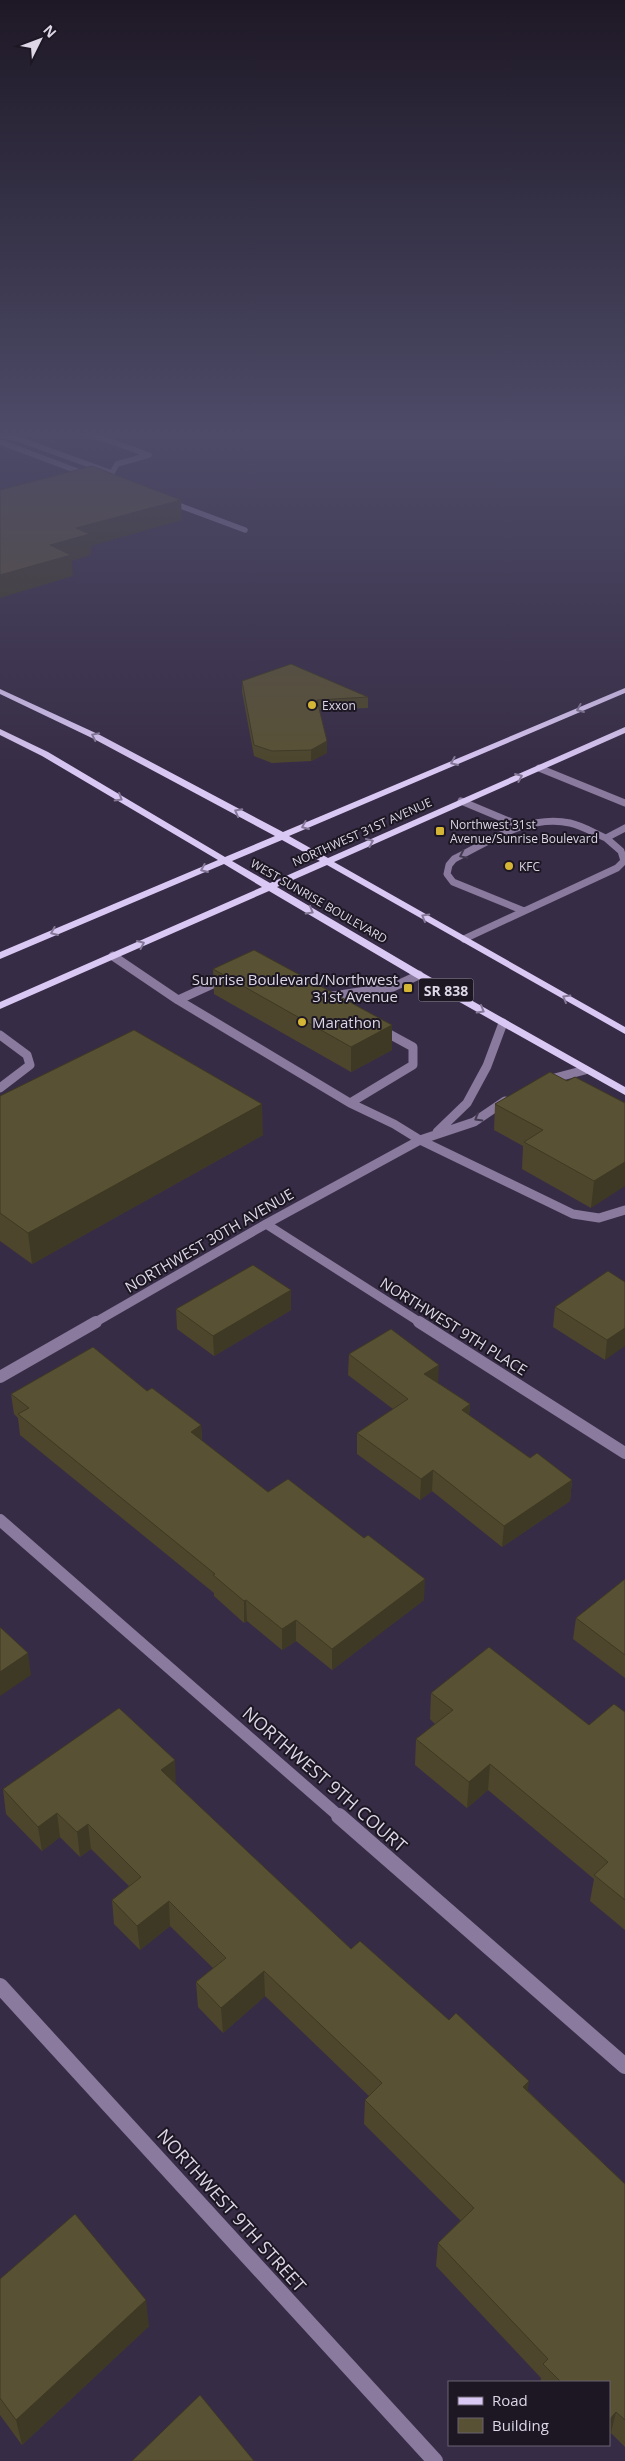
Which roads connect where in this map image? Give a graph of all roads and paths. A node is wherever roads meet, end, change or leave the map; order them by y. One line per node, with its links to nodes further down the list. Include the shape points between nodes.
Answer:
1 (625, 690): 10 (main road, NORTHWEST 31ST AVENUE, one-way to 10)
2 (0, 691): 10 (main road, one-way to 2, via 97,737)
3 (625, 730): 5 (main road, NORTHWEST 31ST AVENUE)
4 (0, 732): 12 (main road, WEST SUNRISE BOULEVARD / SR 838, one-way to 12, via 45,754)
5 (539, 768): 6 (main road, NORTHWEST 31ST AVENUE, one-way to 5); 7 (street)
6 (461, 801): 8 (street); 13 (main road, NORTHWEST 31ST AVENUE, one-way to 6)
7 (625, 803)
8 (521, 826): 11 (street, via 553,821 572,824); 15 (street, one-way to 15, via 454,859 448,874 453,882)
9 (625, 828): 11 (street)
10 (281, 836): 12 (main road, NORTHWEST 31ST AVENUE); 13 (main road)
11 (606, 838): 15 (street, via 621,851 624,861 617,868)
12 (223, 860): 14 (main road, WEST SUNRISE BOULEVARD / SR 838); 17 (main road, NORTHWEST 31ST AVENUE, one-way to 17)
13 (326, 861): 14 (main road, NORTHWEST 31ST AVENUE); 16 (main road, one-way to 13)
14 (268, 887): 18 (main road, NORTHWEST 31ST AVENUE, one-way to 14); 20 (main road, WEST SUNRISE BOULEVARD / SR 838, one-way to 20)
15 (524, 911): 16 (street)
16 (464, 939): 26 (main road, one-way to 16)
17 (0, 956)
18 (113, 956): 21 (street); 22 (main road, NORTHWEST 31ST AVENUE)
19 (238, 972): 21 (street)
20 (419, 975): 23 (street, via 393,987 319,995); 24 (main road, WEST SUNRISE BOULEVARD / SR 838, one-way to 24)
21 (178, 1000): 33 (street)
22 (0, 1006)
23 (339, 1006)
24 (503, 1023): 28 (main road, WEST SUNRISE BOULEVARD / SR 838); 34 (street, NORTHWEST 30TH AVENUE, via 487,1066 467,1103)
25 (372, 1024): 33 (street, via 413,1047 413,1064)
26 (625, 1031)
27 (0, 1035): 30 (street, via 27,1055 30,1065)
28 (585, 1070): 29 (street); 31 (main road, WEST SUNRISE BOULEVARD / SR 838)
29 (540, 1082)
30 (0, 1088)
31 (625, 1092)
32 (515, 1095): 34 (street, NORTHWEST 30TH AVENUE, one-way to 34, via 474,1122)
33 (350, 1103): 35 (street)
34 (435, 1135): 35 (street, NORTHWEST 30TH AVENUE)
35 (420, 1140): 36 (street, via 573,1214 590,1219); 37 (street, NORTHWEST 30TH AVENUE)
36 (625, 1210)
37 (266, 1224): 38 (street, NORTHWEST 30TH AVENUE); 39 (street, NORTHWEST 9TH PLACE)
38 (0, 1377)
39 (625, 1453)
40 (0, 1520): 42 (street, NORTHWEST 9TH COURT)
41 (0, 1986): 43 (street, NORTHWEST 9TH STREET)
42 (625, 2066)
43 (435, 2461)

